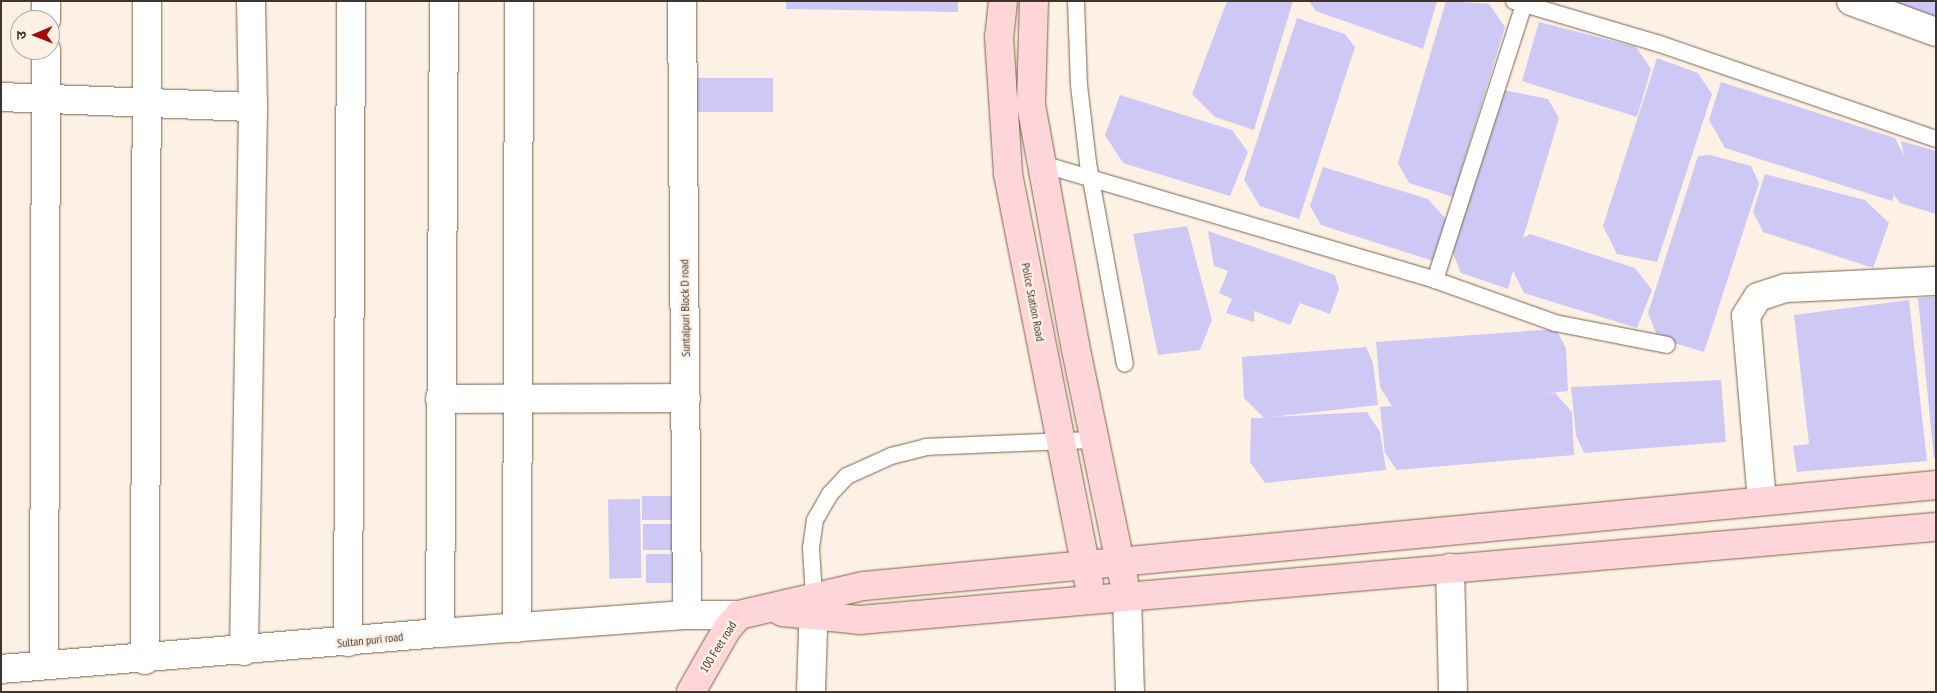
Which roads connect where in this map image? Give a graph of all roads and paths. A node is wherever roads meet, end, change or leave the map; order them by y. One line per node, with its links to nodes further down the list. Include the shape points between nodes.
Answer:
1 (147, 1): 16 (street)
2 (251, 1): 17 (street)
3 (351, 1): 43 (street)
4 (444, 1): 25 (street)
5 (519, 1): 27 (street)
6 (682, 1): 26 (street, Suntalpuri Block D road)
7 (1003, 1): 29 (street, Police Station Road, via 999,37 1008,174)
8 (1034, 1): 19 (street, via 1031,105)
9 (1076, 1): 20 (lane, via 1079,84)
10 (1519, 3): 18 (lane, via 1656,43); 21 (lane)
11 (1866, 4): 12 (street)
12 (1936, 32)
13 (46, 60): 15 (street)
14 (1, 97): 15 (street)
15 (45, 98): 16 (street); 46 (street)
16 (147, 104): 17 (street); 45 (street)
17 (253, 107): 44 (street)
18 (1936, 139)
19 (1042, 164): 20 (lane); 28 (street)
20 (1091, 179): 21 (lane); 24 (lane)
21 (1434, 280): 23 (lane, via 1555,323)
22 (1936, 281): 31 (street, via 1786,288 1758,297 1746,316)
23 (1667, 345)
24 (1125, 364)
25 (440, 398): 27 (street); 42 (street)
26 (686, 398): 27 (street); 40 (street, Suntalpuri Block D road)
27 (518, 400): 41 (street)
28 (1095, 440): 29 (lane); 33 (street)
29 (1061, 442): 34 (street, Police Station Road); 38 (lane, via 926,448 891,456 847,476 830,494 815,520 811,548)
30 (1936, 485): 31 (street)
31 (1762, 501): 33 (street)
32 (1936, 527): 35 (street)
33 (1120, 562): 34 (street); 36 (street)
34 (1086, 565): 37 (street, Police Station Road); 38 (street, via 864,586)
35 (1450, 568): 36 (street); 51 (street)
36 (1127, 597): 37 (street); 50 (street)
37 (1092, 599): 38 (street, via 859,620)
38 (814, 606): 39 (street); 49 (street)
39 (746, 612): 40 (street, Sultan puri road); 48 (street, 100 Feet road, via 727,629)
40 (687, 615): 41 (street, Sultan puri road)
41 (517, 628): 42 (street, Sultan puri road)
42 (440, 633): 43 (street, Sultan puri road)
43 (348, 642): 44 (street, Sultan puri road)
44 (244, 651): 45 (street, Sultan puri road)
45 (146, 660): 46 (street, Sultan puri road)
46 (44, 664): 47 (street, Sultan puri road)
47 (1, 669)
48 (691, 692)
49 (811, 692)
50 (1130, 692)
51 (1453, 692)

